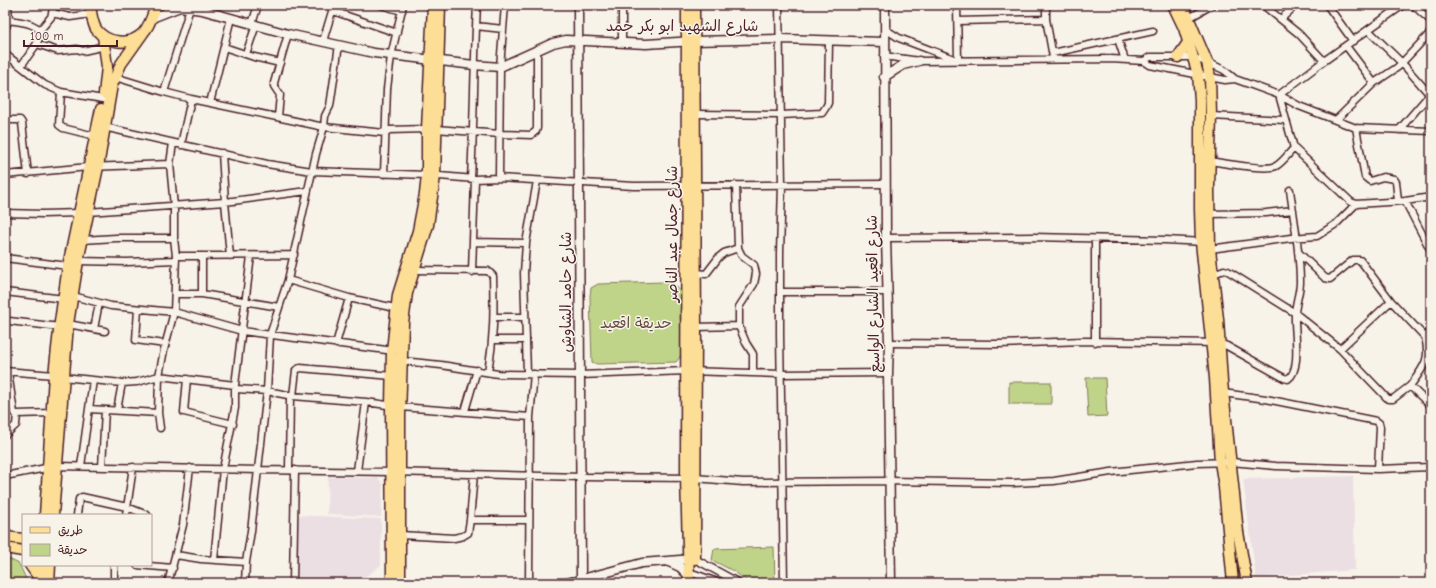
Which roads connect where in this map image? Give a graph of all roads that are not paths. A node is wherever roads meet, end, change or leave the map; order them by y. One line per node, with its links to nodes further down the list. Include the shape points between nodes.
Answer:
1 (8, 5): 38 (street)
2 (54, 5): 32 (street)
3 (156, 5): 33 (main road)
4 (258, 5): 41 (street)
5 (381, 5): 30 (street)
6 (433, 5): 78 (main road)
7 (440, 5): 78 (main road)
8 (477, 5): 42 (street)
9 (505, 5): 44 (street)
10 (578, 5): 55 (street, شارع حامد الشاوش)
11 (622, 5): 62 (street)
12 (687, 5): 58 (main road, شارع جمال عبد الناصر)
13 (694, 5): 58 (main road, شارع جمال عبد الناصر)
14 (779, 5): 53 (street)
15 (885, 5): 45 (street, شارع اقعيد الشارع الواسع)
16 (958, 5): 39 (street)
17 (1046, 5): 36 (street)
18 (1173, 5): 60 (main road)
19 (1183, 5): 35 (main road)
20 (1212, 5): 35 (street)
21 (1264, 5): 37 (street)
22 (1296, 5): 37 (street)
23 (1328, 5): 61 (street)
24 (1403, 5): 47 (street)
25 (1413, 5): 40 (street)
26 (178, 6): 27 (street); 33 (street)
27 (190, 8): 28 (street); 95 (street)
28 (203, 8): 34 (street)
29 (333, 8): 51 (street); 57 (street)
30 (403, 8): 51 (street)
31 (90, 9): 32 (street, via 70,17); 56 (main road, via 93,22)
32 (52, 14): 46 (street)
33 (152, 18): 50 (main road)
34 (231, 18): 41 (street); 67 (street)
35 (1189, 18): 82 (main road)
36 (1046, 19): 39 (street); 73 (street)
37 (1281, 19): 81 (street)
38 (9, 20): 43 (street); 46 (street, via 32,25)
39 (958, 21): 76 (street)
40 (1431, 21)
41 (254, 24): 52 (street); 70 (street)
42 (476, 26): 44 (street); 85 (street)
43 (5, 28)
44 (503, 29): 87 (street)
45 (885, 29): 63 (street, شارع اقعيد الشارع الواسع); 76 (street, via 899,38)
46 (40, 30): 64 (street)
47 (1368, 30): 61 (street); 84 (street)
48 (1153, 31): 54 (street)
49 (1431, 32): 84 (street)
50 (143, 33): 56 (main road, via 130,41); 89 (main road, via 123,60)
51 (397, 33): 71 (street)
52 (288, 34): 57 (street); 83 (street)
53 (781, 39): 58 (street, شارع الشهيد ابو بكر حمد); 59 (street, شارع الشهيد ابو بكر حمد); 102 (street)
54 (1118, 39): 73 (street); 77 (street)
55 (579, 40): 62 (street, شارع الشهيد ابو بكر حمد); 68 (street, شارع الشهيد ابو بكر حمد, via 559,40); 133 (street, شارع حامد الشاوش)
56 (104, 41): 64 (street, via 83,51 77,48 58,51); 98 (main road, via 107,72)
57 (323, 41): 65 (street)
58 (690, 41): 62 (street, شارع الشهيد ابو بكر حمد, via 646,44); 101 (main road, شارع جمال عبد الناصر); 137 (main road, شارع جمال عبد الناصر)
59 (829, 41): 63 (street, شارع الشهيد ابو بكر حمد); 102 (street, via 828,103 825,110 822,113)
60 (1189, 41): 74 (main road); 75 (main road)
61 (1353, 41): 66 (street)
62 (622, 42)
63 (884, 42): 72 (street, شارع اقعيد الشارع الواسع)
64 (37, 44): 86 (street)
65 (338, 45): 71 (street); 109 (street, via 332,95)
66 (1346, 46): 81 (street); 93 (street)
67 (224, 47): 70 (street); 100 (street)
68 (537, 50): 87 (street, شارع الشهيد ابو بكر حمد); 116 (street, via 536,131 531,135)
69 (5, 54): 86 (street)
70 (246, 54): 83 (street)
71 (391, 56): 78 (street); 114 (street)
72 (884, 56): 79 (street); 91 (street, شارع اقعيد الشارع الواسع)
73 (1053, 56): 76 (street); 77 (street)
74 (1178, 57): 75 (street); 80 (street, via 1150,57)
75 (1194, 58): 82 (street); 88 (main road)
76 (958, 60): 79 (street)
77 (1125, 60): 80 (street)
78 (435, 61): 85 (street); 111 (main road)
79 (919, 61): 91 (street, via 903,65)
80 (1144, 61): 88 (street, via 1150,65)
81 (1324, 61): 97 (street)
82 (1207, 62): 90 (main road); 92 (street)
83 (280, 63): 104 (street, via 274,82 280,95)
84 (1402, 63): 93 (street); 96 (street)
85 (474, 65): 87 (street); 115 (street)
86 (21, 66): 94 (street, via 45,85)
87 (500, 68): 116 (street)
88 (1198, 74): 90 (street); 156 (main road, via 1200,209)
89 (115, 77): 95 (street); 108 (main road)
90 (1210, 77): 92 (street); 103 (main road)
91 (884, 78): 134 (street, شارع اقعيد الشارع الواسع)
92 (1235, 79): 97 (street)
93 (1374, 83): 107 (street)
94 (60, 92): 98 (street); 117 (street, via 61,126)
95 (164, 92): 99 (street)
96 (1431, 94): 112 (street)
97 (1279, 95): 106 (street); 107 (street, via 1299,106)
98 (103, 99): 117 (main road)
99 (191, 99): 100 (street); 119 (street)
100 (210, 103): 104 (street)
101 (695, 114): 102 (street); 137 (main road, شارع جمال عبد الناصر)
102 (781, 115): 136 (street)
103 (1211, 116): 106 (street); 122 (main road)
104 (278, 117): 109 (street)
105 (5, 120): 126 (street, via 20,120 22,123)
106 (1285, 120): 120 (street)
107 (1336, 120): 110 (street)
108 (104, 127): 118 (street); 124 (main road)
109 (324, 127): 114 (street); 125 (street)
110 (1356, 128): 112 (street); 141 (street, via 1365,177 1370,181 1383,177 1394,179)
111 (432, 129): 114 (street); 115 (street); 129 (main road)
112 (1399, 130): 113 (street)
113 (1431, 131)
114 (385, 132): 127 (street)
115 (473, 132): 116 (street); 131 (street)
116 (500, 134): 130 (street)
117 (95, 136): 124 (main road)
118 (173, 143): 119 (street); 123 (street)
119 (181, 145): 121 (street)
120 (1294, 148): 122 (street, via 1272,167); 143 (street)
121 (222, 153): 125 (street); 142 (street)
122 (1210, 161): 148 (main road)
123 (170, 164): 124 (street); 144 (street)
124 (93, 167): 126 (street); 147 (main road)
125 (312, 171): 127 (street); 139 (street)
126 (28, 174): 128 (street)
127 (384, 174): 129 (street)
128 (5, 176)
129 (431, 176): 131 (street); 167 (main road, via 428,225); 183 (main road)
130 (499, 178): 131 (street); 132 (street)
131 (473, 179): 154 (street)
132 (537, 181): 133 (street); 155 (street)
133 (579, 184): 137 (street); 218 (street, شارع حامد الشاوش)
134 (885, 184): 136 (street); 150 (street, شارع اقعيد الشارع الواسع)
135 (736, 185): 136 (street); 137 (street); 157 (street)
136 (782, 185): 173 (street)
137 (691, 186): 169 (main road, شارع جمال عبد الناصر); 212 (main road, شارع جمال عبد الناصر)
138 (1290, 190): 145 (street)
139 (307, 191): 142 (street); 160 (street)
140 (1431, 197): 141 (street)
141 (1401, 201): 143 (street); 158 (street)
142 (225, 202): 144 (street); 162 (street)
143 (1356, 204): 151 (street, via 1324,233)
144 (174, 207): 147 (street); 149 (street)
145 (1293, 210): 148 (street); 151 (street)
146 (5, 213): 147 (street)
147 (83, 213): 153 (main road); 166 (main road)
148 (1209, 214): 156 (main road)
149 (174, 238): 153 (street); 165 (street)
150 (886, 238): 152 (street); 174 (street, شارع اقعيد الشارع الواسع)
151 (1296, 238): 156 (street); 159 (street)
152 (1095, 239): 156 (street, via 1165,240); 201 (street)
153 (82, 240): 166 (main road)
154 (473, 242): 155 (street); 168 (street)
155 (526, 243): 188 (street)
156 (1207, 245): 170 (main road); 203 (main road)
157 (738, 248): 169 (street, via 719,257 706,274); 191 (street, via 742,256 754,265 756,274 754,284 739,307)
158 (1431, 251)
159 (1298, 252): 179 (street, via 1325,278 1330,279 1353,260 1360,260); 186 (street, via 1300,290)
160 (294, 255): 163 (street); 171 (street)
161 (202, 256): 162 (street); 165 (street); 176 (street)
162 (230, 256): 163 (street)
163 (251, 256): 180 (street)
164 (5, 258): 166 (street)
165 (176, 258): 166 (street); 175 (street)
166 (73, 264): 177 (main road)
167 (414, 270): 168 (street); 208 (main road, via 406,293)
168 (472, 272): 187 (street, via 488,272 493,276)
169 (696, 273): 192 (main road, شارع جمال عبد الناصر)
170 (1213, 274): 186 (street, via 1228,271); 203 (main road, via 1218,318)
171 (288, 280): 178 (street); 182 (street)
172 (5, 292): 177 (street)
173 (780, 292): 174 (street); 217 (street)
174 (887, 292): 202 (street, شارع اقعيد الشارع الواسع)
175 (174, 294): 176 (street); 185 (street)
176 (202, 294): 180 (street)
177 (68, 297): 181 (street); 190 (main road)
178 (349, 298): 183 (street); 206 (street)
179 (1391, 301): 198 (street); 207 (street)
180 (246, 302): 182 (street); 195 (street)
181 (99, 303): 184 (street); 193 (street)
182 (279, 307): 197 (street)
183 (395, 308): 208 (main road)
184 (138, 309): 185 (street); 205 (street, via 136,340)
185 (174, 312): 195 (street); 205 (street)
186 (1294, 313): 203 (street, via 1296,364 1293,376 1288,379 1227,346); 207 (street)
187 (494, 317): 188 (street); 199 (street)
188 (525, 317): 200 (street)
189 (5, 321): 190 (street)
190 (64, 325): 193 (street); 219 (main road)
191 (739, 326): 192 (street); 213 (street, via 753,354)
192 (696, 327): 212 (main road, شارع جمال عبد الناصر)
193 (94, 329): 194 (street)
194 (106, 331)
195 (242, 331): 197 (street); 226 (street)
196 (1431, 331): 198 (street)
197 (270, 335): 206 (street); 227 (street)
198 (1425, 337): 204 (street); 225 (street, via 1427,359)
199 (493, 340): 200 (street); 211 (street)
200 (526, 340): 215 (street)
201 (1095, 342): 202 (street); 203 (street)
202 (889, 343): 214 (street, شارع اقعيد الشارع الواسع)
203 (1215, 343): 228 (main road); 244 (main road)
204 (1431, 343)
205 (165, 344): 220 (street)
206 (336, 344): 208 (street)
207 (1340, 349): 225 (street, via 1388,399 1393,399)
208 (399, 354): 209 (street); 221 (main road); 232 (main road)
209 (477, 370): 211 (street); 236 (street)
210 (6, 372): 219 (street); 239 (street, via 13,411)
211 (488, 372): 215 (street)
212 (692, 372): 213 (street); 218 (street); 262 (main road, شارع جمال عبد الناصر)
213 (753, 373): 217 (street)
214 (888, 373): 217 (street); 263 (street, شارع اقعيد الشارع الواسع)
215 (527, 374): 216 (street)
216 (534, 374): 218 (street); 240 (street)
217 (780, 374): 264 (street)
218 (580, 375): 261 (street, شارع حامد الشاوش)
219 (59, 376): 223 (street); 237 (main road); 246 (main road)
220 (159, 376): 222 (street); 224 (street); 238 (street)
221 (392, 376): 229 (street, via 300,368 296,370); 232 (main road)
222 (187, 379): 226 (street); 241 (street, via 184,412)
223 (93, 380): 224 (street); 233 (street)
224 (122, 383): 235 (street)
225 (1410, 386): 231 (street)
226 (235, 387): 227 (street); 241 (street)
227 (267, 392): 229 (street); 254 (street)
228 (1223, 393): 245 (main road); 253 (street, via 1376,421 1380,427)
229 (292, 396): 230 (street); 255 (street)
230 (366, 402): 232 (street); 256 (street)
231 (1431, 406)
232 (396, 407): 236 (street); 257 (main road)
233 (89, 409): 234 (street); 247 (street)
234 (106, 410): 235 (street); 248 (street)
235 (116, 410): 238 (street)
236 (465, 411): 240 (street)
237 (52, 413): 239 (street); 246 (main road)
238 (158, 413): 242 (street)
239 (17, 414): 243 (street, via 16,425)
240 (530, 417): 260 (street)
241 (233, 424): 252 (street)
242 (160, 428)
243 (5, 435)
244 (1220, 462): 245 (street); 263 (street, via 1054,481); 305 (main road)
245 (1231, 462): 253 (street); 306 (main road, via 1238,532)
246 (53, 466): 247 (street); 259 (street); 266 (main road); 267 (main road)
247 (81, 466): 248 (street)
248 (102, 467): 249 (street)
249 (133, 467): 251 (street); 265 (street)
250 (1431, 467): 253 (street)
251 (190, 468): 252 (street); 278 (street)
252 (223, 469): 254 (street); 281 (street)
253 (1378, 469)
254 (259, 470): 255 (street); 282 (street)
255 (292, 470): 256 (street); 296 (street)
256 (357, 471): 257 (street)
257 (396, 472): 258 (street); 274 (main road); 297 (main road)
258 (474, 474): 260 (street); 271 (street)
259 (5, 476)
260 (529, 476): 261 (street); 272 (street)
261 (581, 477): 262 (street); 290 (street, شارع حامد الشاوش)
262 (691, 477): 264 (street, via 743,482); 280 (main road, شارع جمال عبد الناصر)
263 (890, 481): 264 (street); 304 (street, شارع اقعيد الشارع الواسع)
264 (782, 482): 303 (street)
265 (127, 507): 268 (street, via 82,497 79,499); 269 (street); 270 (street)
266 (45, 514)
267 (53, 514)
268 (77, 514)
269 (126, 514)
270 (144, 514)
271 (470, 520): 272 (street); 274 (street, via 468,533 463,536 439,538)
272 (529, 520): 299 (street)
273 (5, 527): 275 (street)
274 (400, 535): 298 (main road)
275 (8, 537): 276 (main road)
276 (22, 539)
277 (14, 549): 279 (main road)
278 (176, 555): 281 (street); 289 (street)
279 (22, 556)
280 (692, 559): 283 (street); 291 (main road, شارع جمال عبد الناصر); 302 (street)
281 (214, 560): 282 (street)
282 (246, 562): 295 (street)
283 (669, 562): 290 (street, via 642,563); 291 (street, via 680,567)
284 (31, 566): 292 (main road)
285 (40, 566): 292 (main road)
286 (50, 566): 292 (main road)
287 (114, 566): 293 (street)
288 (149, 566): 289 (street)
289 (173, 568): 294 (street)
290 (582, 578): 300 (street)
291 (692, 579): 301 (street)
292 (43, 582)
293 (114, 583)
294 (168, 583)
295 (245, 583)
296 (293, 583)
297 (392, 583)
298 (400, 583)
299 (529, 583)
300 (566, 583)
301 (720, 583)
302 (739, 583)
303 (784, 583)
304 (891, 583)
305 (1233, 583)
306 (1247, 583)

